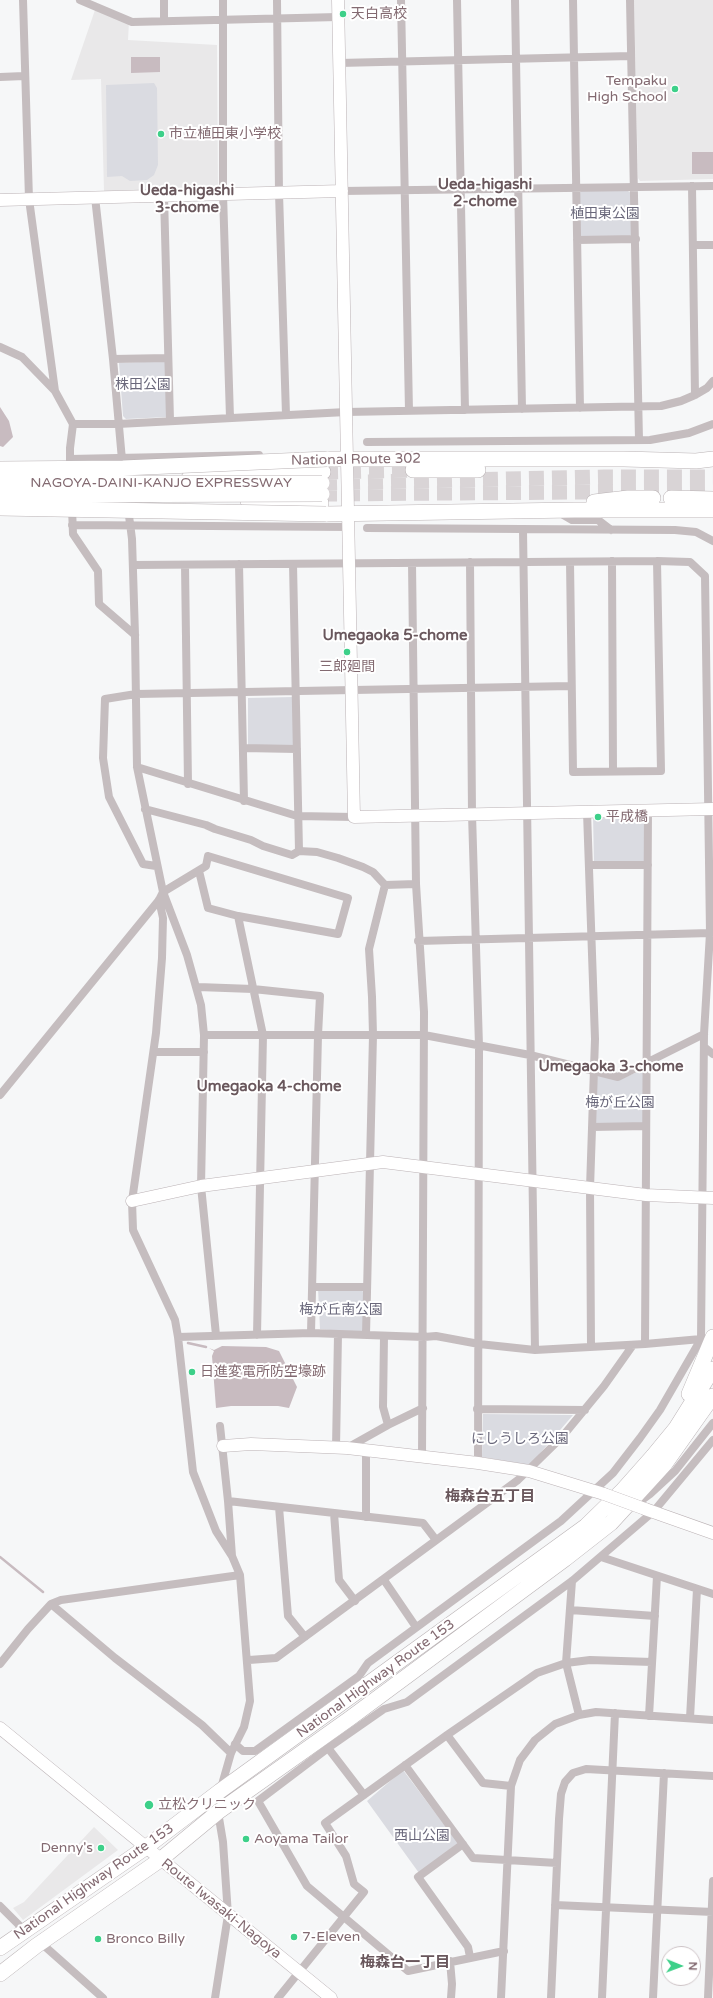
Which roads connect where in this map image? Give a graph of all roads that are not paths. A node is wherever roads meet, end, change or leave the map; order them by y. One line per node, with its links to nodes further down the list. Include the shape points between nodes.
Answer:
1 (23, 0): 22 (street)
2 (80, 0): 15 (street, via 132,22)
3 (164, 0): 15 (street)
4 (223, 0): 14 (street)
5 (277, 0): 13 (street)
6 (338, 0): 12 (street)
7 (401, 0): 20 (street)
8 (457, 0): 19 (street)
9 (515, 0): 18 (street)
10 (573, 0): 17 (street)
11 (630, 0): 16 (street)
12 (338, 17): 13 (street); 21 (street)
13 (278, 18): 14 (street); 32 (street)
14 (223, 20): 15 (street); 33 (street)
15 (164, 21)
16 (631, 56): 17 (street); 26 (street)
17 (574, 57): 18 (street); 27 (street)
18 (516, 59): 19 (street); 29 (street)
19 (458, 60): 20 (street); 28 (street)
20 (402, 61): 21 (street); 30 (street)
21 (339, 63): 31 (street)
22 (24, 76): 23 (street); 36 (street)
23 (0, 77)
24 (692, 186): 25 (street); 26 (street); 40 (street)
25 (713, 186)
26 (634, 187): 27 (street); 39 (street)
27 (576, 188): 29 (street); 38 (street)
28 (460, 189): 29 (street); 30 (street); 51 (street)
29 (518, 189): 50 (street)
30 (405, 190): 31 (street); 52 (street)
31 (342, 191): 32 (street); 53 (street)
32 (279, 193): 33 (street); 54 (street)
33 (223, 194): 34 (street); 55 (street)
34 (164, 196): 35 (street); 43 (street)
35 (95, 197): 36 (street); 44 (street)
36 (29, 199): 37 (street); 46 (street)
37 (0, 200)
38 (577, 240): 39 (street); 49 (street)
39 (636, 240): 48 (street)
40 (693, 245): 41 (street); 47 (street)
41 (713, 245)
42 (0, 347): 46 (street, via 22,356)
43 (168, 358): 44 (street); 56 (street)
44 (113, 359): 58 (street)
45 (713, 381): 47 (street)
46 (55, 391): 57 (street)
47 (695, 395): 48 (street, via 661,406)
48 (639, 407): 49 (street); 60 (street)
49 (580, 408): 50 (street)
50 (522, 409): 51 (street)
51 (465, 410): 52 (street)
52 (409, 411): 53 (street)
53 (346, 412): 54 (street); 62 (street)
54 (286, 415): 55 (street)
55 (230, 418): 56 (street)
56 (170, 420): 58 (street)
57 (73, 424): 58 (street); 64 (street)
58 (118, 424): 63 (street)
59 (713, 424): 60 (street, via 688,433)
60 (639, 440): 61 (street)
61 (367, 442)
62 (347, 456): 63 (street); 65 (highway, National Route 302); 72 (highway, National Route 302); 79 (street)
63 (121, 457): 64 (street); 81 (street)
64 (70, 459): 80 (street)
65 (598, 459): 67 (highway, National Route 302); 70 (highway, via 576,466 534,469)
66 (713, 459): 67 (highway, National Route 302)
67 (696, 461): 68 (highway)
68 (713, 463)
69 (0, 469): 72 (highway, National Route 302, bridge, via 123,468)
70 (413, 470)
71 (0, 483): 72 (highway, NAGOYA-DAINI-KANJO EXPRESSWAY, bridge)
72 (324, 487): 73 (highway, NAGOYA-DAINI-KANJO EXPRESSWAY, bridge, via 148,496); 76 (highway, National Route 302, bridge); 79 (highway, National Route 302)
73 (0, 495)
74 (713, 499): 75 (highway)
75 (414, 502)
76 (0, 508)
77 (556, 510): 78 (highway, National Route 302); 79 (highway, National Route 302); 84 (street, via 572,520 598,520)
78 (713, 510)
79 (348, 520): 81 (street); 91 (street)
80 (72, 525): 81 (street); 97 (street, via 73,534 98,572 99,604)
81 (130, 525): 95 (street)
82 (367, 528): 83 (street)
83 (522, 530): 84 (street); 89 (street)
84 (612, 530): 85 (street, via 696,532)
85 (713, 541)
86 (612, 561): 87 (street); 90 (street); 110 (street)
87 (657, 561): 110 (street, via 661,771); 114 (street, via 690,562 705,576)
88 (470, 562): 89 (street); 92 (street); 100 (street)
89 (523, 562): 90 (street); 99 (street)
90 (570, 562): 98 (street)
91 (349, 563): 92 (street); 94 (street); 102 (street)
92 (412, 563): 101 (street)
93 (239, 564): 94 (street); 96 (street); 104 (street)
94 (293, 564): 103 (street)
95 (133, 565): 96 (street); 97 (street)
96 (185, 565): 105 (street)
97 (135, 635): 106 (street)
98 (571, 686): 99 (street); 110 (street, via 573,772)
99 (525, 687): 100 (street); 117 (street)
100 (471, 688): 101 (street); 118 (street)
101 (413, 689): 102 (street); 119 (street)
102 (352, 690): 103 (street); 121 (street)
103 (296, 691): 104 (street); 108 (street)
104 (242, 692): 105 (street); 107 (street)
105 (188, 693): 106 (street); 111 (street)
106 (136, 694): 109 (street); 125 (street, via 105,699 103,758 109,797 143,864)
107 (243, 748): 108 (street); 112 (street)
108 (297, 749): 120 (street)
109 (136, 767): 111 (street); 113 (street)
110 (613, 771)
111 (188, 784): 112 (street)
112 (244, 801): 120 (street)
113 (145, 809): 122 (street, via 206,825 292,855); 125 (street)
114 (711, 809): 115 (street); 132 (street)
115 (648, 810): 116 (street); 123 (street)
116 (587, 812): 117 (street); 124 (street)
117 (527, 813): 118 (street); 135 (street)
118 (472, 814): 119 (street); 136 (street)
119 (415, 815): 121 (street); 127 (street)
120 (297, 816): 121 (street); 122 (street)
121 (354, 817)
122 (299, 851): 128 (street, via 317,852 363,867)
123 (648, 864): 124 (street); 133 (street)
124 (589, 865): 134 (street)
125 (156, 866): 129 (street)
126 (198, 871): 129 (street); 131 (street, via 208,908); 131 (street, via 206,866 208,856 348,898 338,934)
127 (416, 884): 128 (street); 137 (street)
128 (385, 885): 144 (street, via 369,948)
129 (163, 892): 130 (street); 138 (street)
130 (159, 900): 148 (street, via 163,918 162,958); 154 (street)
131 (238, 916): 139 (street)
132 (710, 933): 133 (street); 140 (street)
133 (648, 935): 134 (street); 152 (street)
134 (591, 936): 135 (street); 153 (street)
135 (529, 938): 136 (street); 151 (street)
136 (475, 939): 137 (street); 146 (street)
137 (418, 941): 145 (street)
138 (198, 987): 139 (street); 141 (street)
139 (254, 989): 142 (street); 143 (street, via 320,996)
140 (704, 1034): 147 (street); 152 (street)
141 (204, 1035): 142 (street); 149 (street)
142 (263, 1035): 143 (street); 161 (street)
143 (318, 1035): 144 (street); 159 (street)
144 (373, 1035): 145 (street); 157 (street)
145 (424, 1035): 146 (street); 158 (street)
146 (479, 1046): 151 (street); 160 (street)
147 (704, 1047): 150 (street); 166 (street)
148 (154, 1052): 149 (street); 167 (street)
149 (204, 1052): 163 (street)
150 (713, 1054)
151 (530, 1055): 153 (street); 162 (street)
152 (647, 1061): 153 (street, via 618,1077); 155 (street)
153 (594, 1071): 156 (street)
154 (0, 1095)
155 (646, 1126): 156 (street); 165 (street)
156 (592, 1127): 164 (street)
157 (370, 1163): 158 (street); 159 (street); 169 (street)
158 (423, 1167): 160 (street); 177 (street)
159 (316, 1170): 161 (street); 168 (street)
160 (480, 1174): 162 (street); 179 (street)
161 (261, 1178): 163 (street); 173 (street)
162 (532, 1181): 164 (street); 183 (street)
163 (201, 1186): 167 (street); 172 (street)
164 (590, 1188): 165 (street); 182 (street)
165 (646, 1196): 166 (street); 180 (street)
166 (708, 1197): 178 (street)
167 (132, 1201): 176 (street, via 133,1230 166,1298 175,1320)
168 (313, 1287): 169 (street); 170 (street)
169 (367, 1287): 174 (street)
170 (312, 1333): 171 (street); 173 (street)
171 (338, 1334): 174 (street); 195 (street)
172 (216, 1335): 173 (street); 176 (street)
173 (257, 1335)
174 (366, 1336): 175 (street)
175 (384, 1336): 177 (street); 190 (street, via 383,1407)
176 (178, 1337): 209 (street, via 193,1472 216,1531)
177 (424, 1337): 179 (street, via 436,1336); 186 (street)
178 (707, 1338): 180 (street); 192 (highway); 200 (street, via 660,1410)
179 (479, 1344): 183 (street); 187 (street)
180 (646, 1344): 181 (street)
181 (633, 1345): 182 (street); 188 (street)
182 (591, 1347): 183 (street)
183 (535, 1350)
184 (713, 1369): 192 (highway, National Highway Route 153)
185 (713, 1396): 206 (highway, National Highway Route 153, via 665,1464)
186 (423, 1408): 190 (street); 197 (street)
187 (477, 1409): 188 (street); 198 (street)
188 (585, 1410): 199 (street)
189 (713, 1424): 206 (street, via 675,1471 650,1494)
190 (388, 1425): 195 (street)
191 (220, 1426): 194 (street)
192 (676, 1428): 227 (highway, National Highway Route 153, via 622,1491 586,1526)
193 (713, 1440): 203 (street)
194 (223, 1446): 195 (street, via 250,1444); 201 (street)
195 (341, 1448): 196 (street)
196 (366, 1451): 197 (street); 205 (street)
197 (422, 1458): 198 (street)
198 (478, 1463): 199 (street)
199 (529, 1471): 200 (street); 208 (street)
200 (599, 1493): 203 (street, bridge); 221 (street)
201 (228, 1501): 202 (street); 209 (street)
202 (279, 1507): 204 (street); 222 (street, via 288,1616)
203 (649, 1510): 207 (street); 210 (street)
204 (334, 1513): 205 (street); 217 (street, via 339,1580)
205 (366, 1517): 208 (street, via 423,1523)
206 (611, 1523): 233 (highway, National Highway Route 153)
207 (713, 1533)
208 (436, 1540): 213 (street)
209 (232, 1556): 211 (street)
210 (601, 1557): 212 (street); 214 (street)
211 (240, 1575): 218 (street, via 61,1600); 223 (street)
212 (657, 1576): 215 (street); 220 (street)
213 (384, 1580): 217 (street); 221 (street)
214 (572, 1581): 219 (street); 233 (street, via 407,1702)
215 (697, 1589): 216 (street); 231 (street)
216 (713, 1594)
217 (355, 1601): 222 (street)
218 (51, 1604): 226 (street); 238 (street, via 202,1726)
219 (570, 1610): 220 (street); 225 (street)
220 (655, 1616): 224 (street)
221 (416, 1627): 227 (street, via 368,1662)
222 (305, 1637): 223 (street, via 276,1658)
223 (248, 1660): 236 (street, via 250,1701 244,1727)
224 (652, 1662): 225 (street, via 590,1660); 230 (street)
225 (566, 1663): 229 (street); 235 (street, via 537,1673)
226 (0, 1664)
227 (339, 1698): 236 (street, via 255,1752 243,1751); 244 (highway, National Highway Route 153)
228 (615, 1713): 229 (street, via 596,1712); 230 (street); 240 (street)
229 (579, 1715): 243 (street, via 555,1724 535,1740 520,1760)
230 (649, 1716): 231 (street)
231 (690, 1718): 232 (street)
232 (713, 1720)
233 (355, 1722): 237 (street); 246 (highway, National Highway Route 153)
234 (0, 1728): 248 (street, Route Iwasaki-Nagoya)
235 (447, 1735): 239 (street); 243 (street, via 483,1783)
236 (235, 1744): 238 (street)
237 (328, 1748): 245 (street); 259 (street, via 258,1801 307,1886)
238 (231, 1753): 244 (street)
239 (405, 1765): 245 (street); 247 (street)
240 (612, 1771): 241 (street); 251 (street, via 586,1769 573,1773 565,1782 559,1812); 255 (street)
241 (664, 1774): 242 (street); 256 (street)
242 (713, 1776)
243 (511, 1786): 250 (street)
244 (220, 1791): 248 (highway, National Highway Route 153)
245 (364, 1795): 259 (street, via 325,1823 346,1856 354,1884 364,1892)
246 (218, 1812): 249 (highway, National Highway Route 153); 258 (street, via 223,1842)
247 (463, 1844): 250 (street, via 474,1858); 264 (street, via 418,1877 468,1947)
248 (145, 1848): 249 (street, Route Iwasaki-Nagoya); 260 (highway, National Highway Route 153)
249 (160, 1860): 258 (street, Route Iwasaki-Nagoya); 261 (highway, National Highway Route 153)
250 (507, 1861): 251 (street); 263 (street)
251 (557, 1863): 253 (street)
252 (713, 1881): 257 (street)
253 (556, 1905): 255 (street); 274 (street)
254 (0, 1906): 260 (street)
255 (606, 1907): 256 (street); 275 (street)
256 (657, 1909): 257 (street); 276 (street)
257 (712, 1912): 277 (street)
258 (228, 1915): 266 (street, Route Iwasaki-Nagoya); 269 (street)
259 (344, 1917): 265 (street, via 408,1971); 266 (street)
260 (25, 1931): 262 (highway, National Highway Route 153)
261 (41, 1943): 267 (highway, National Highway Route 153); 268 (street)
262 (0, 1948)
263 (504, 1951): 264 (street); 273 (street)
264 (470, 1957): 265 (street)
265 (450, 1961): 272 (street)
266 (300, 1972): 270 (street); 271 (street, Route Iwasaki-Nagoya)
267 (0, 1974)
268 (103, 1998)
269 (215, 1998)
270 (278, 1998)
271 (331, 1998)
272 (451, 1998)
273 (501, 1998)
274 (551, 1998)
275 (602, 1998)
276 (653, 1998)
277 (708, 1998)

